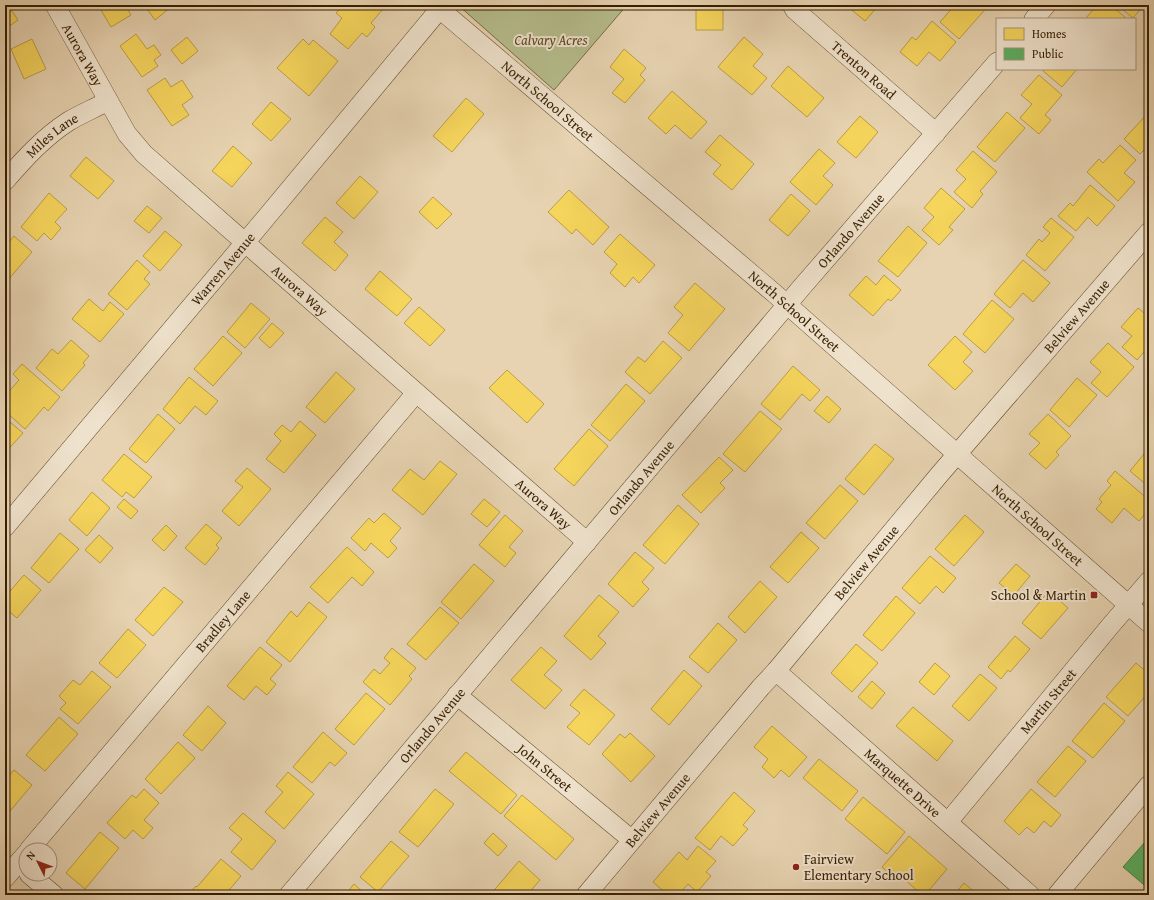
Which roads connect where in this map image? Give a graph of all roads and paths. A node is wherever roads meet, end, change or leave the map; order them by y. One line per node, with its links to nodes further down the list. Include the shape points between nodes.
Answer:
1 (55, 5): 7 (street, Aurora Way)
2 (792, 5): 8 (street, Trenton Road)
3 (1046, 5): 5 (street)
4 (439, 6): 11 (street, Warren Avenue); 12 (street, North School Street)
5 (1035, 18)
6 (996, 63): 8 (street, Orlando Avenue)
7 (108, 101): 9 (street, Miles Lane, via 70,120 44,139); 11 (street, Aurora Way, via 127,134 144,154)
8 (936, 133): 12 (street, Orlando Avenue)
9 (5, 181)
10 (1149, 232): 14 (street, Belview Avenue)
11 (245, 243): 13 (street, Aurora Way); 15 (street, Warren Avenue)
12 (787, 305): 14 (street, North School Street); 16 (street, Orlando Avenue)
13 (416, 393): 16 (street, Aurora Way); 25 (street, Bradley Lane)
14 (957, 455): 18 (street, North School Street); 20 (street, Belview Avenue)
15 (5, 527)
16 (587, 542): 21 (street, Orlando Avenue)
17 (1149, 581): 18 (street, Martin Street)
18 (1128, 605): 19 (street, North School Street); 23 (street, Martin Street)
19 (1149, 623)
20 (776, 671): 23 (street, Marquette Drive); 24 (street, Belview Avenue)
21 (457, 696): 24 (street, John Street); 30 (street, Orlando Avenue)
22 (1149, 785): 33 (street)
23 (948, 822): 32 (street, Marquette Drive)
24 (632, 840): 31 (street, Belview Avenue)
25 (38, 842)
26 (18, 865): 27 (street, Bradley Lane)
27 (5, 878)
28 (42, 882): 29 (street)
29 (54, 895)
30 (289, 895)
31 (586, 895)
32 (1030, 895)
33 (1057, 895)

